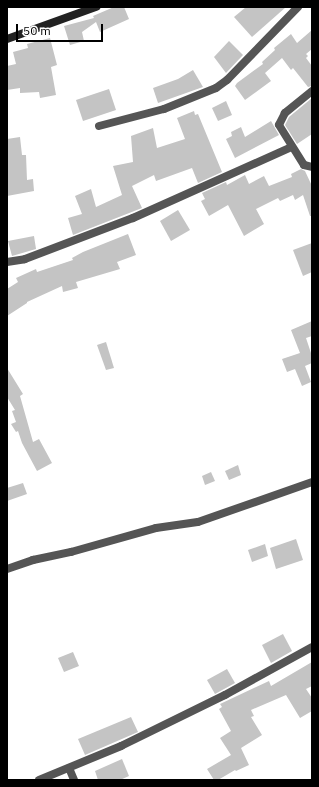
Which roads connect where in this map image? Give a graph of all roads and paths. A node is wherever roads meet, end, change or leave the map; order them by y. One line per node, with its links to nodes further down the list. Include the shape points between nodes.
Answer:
1 (96, 7): 3 (main road)
2 (298, 7): 5 (street, via 227,80 216,88 164,109)
3 (7, 39)
4 (312, 91): 6 (street, via 280,119 280,129)
5 (99, 126)
6 (292, 147): 7 (street, via 304,165); 8 (street, via 133,218 25,259)
7 (312, 167)
8 (7, 262)
9 (312, 482): 10 (street, via 198,522 156,528)
10 (7, 569)
11 (312, 647): 12 (street, via 225,695 121,746)
12 (69, 768): 13 (street); 14 (street)
13 (39, 780)
14 (74, 780)

